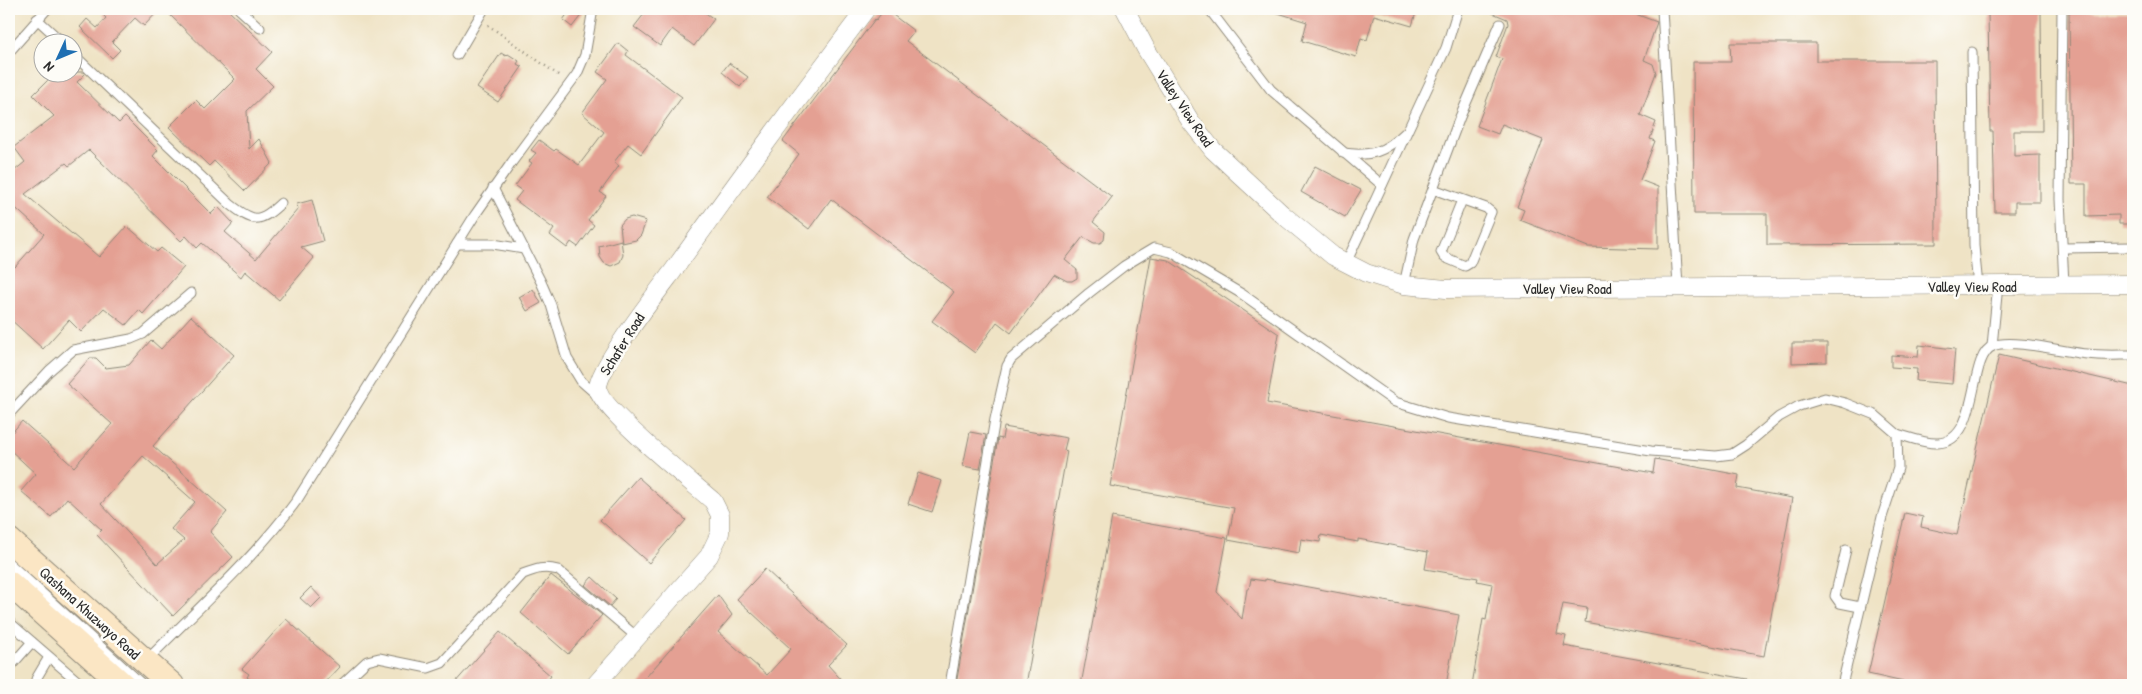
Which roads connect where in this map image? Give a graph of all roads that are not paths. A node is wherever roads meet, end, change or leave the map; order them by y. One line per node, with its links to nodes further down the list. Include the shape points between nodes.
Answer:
1 (47, 9): 11 (lane)
2 (239, 9): 13 (lane)
3 (484, 9): 17 (lane)
4 (593, 9): 22 (lane, via 585,55 578,74)
5 (866, 9): 40 (street, Schafer Road, via 626,334 600,378 598,389)
6 (1125, 9): 30 (street, Valley View Road, via 1191,122 1213,150 1309,238)
7 (1209, 9): 20 (lane, via 1271,90)
8 (1458, 9): 19 (lane, via 1446,48)
9 (1662, 9): 36 (lane)
10 (2062, 9): 28 (lane, via 2060,199)
11 (37, 19): 14 (lane); 15 (lane)
12 (1500, 24): 23 (lane, via 1462,112)
13 (260, 28)
14 (51, 32)
15 (9, 52)
16 (1972, 52): 35 (lane, via 1974,246)
17 (456, 55)
18 (82, 63): 25 (lane, via 246,216 266,217)
19 (1409, 129): 20 (lane, via 1391,145 1370,155); 21 (lane)
20 (1343, 153): 21 (lane)
21 (1382, 186): 30 (lane)
22 (493, 188): 26 (lane); 29 (lane)
23 (1434, 189): 24 (lane); 32 (lane, via 1410,251)
24 (1462, 200): 24 (lane, via 1491,212 1470,263 1465,266 1444,257 1441,252)
25 (281, 203)
26 (457, 244): 29 (lane, via 493,244); 52 (lane, via 282,521)
27 (2133, 247): 28 (lane)
28 (2063, 248): 34 (lane)
29 (524, 249): 40 (lane, via 551,305 573,370)
30 (1346, 262): 32 (street, Valley View Road, via 1366,273)
31 (2133, 284): 34 (street, Valley View Road)
32 (1404, 285): 36 (street, Valley View Road, via 1446,289)
33 (1998, 285): 34 (street, Valley View Road); 35 (street, Valley View Road); 38 (lane)
34 (2064, 285)
35 (1978, 286): 36 (street, Valley View Road)
36 (1678, 287)
37 (191, 293): 41 (lane, via 143,334 73,350)
38 (1992, 346): 39 (lane, via 2011,344 2088,355); 42 (lane, via 1981,361 1968,412 1955,435 1936,443)
39 (2133, 355)
40 (601, 399): 49 (street, via 616,416 714,501 720,515 720,533 710,556)
41 (9, 414)
42 (1897, 434): 47 (lane, via 1898,468 1882,517); 61 (lane, via 1875,415 1825,398 1799,406 1779,417 1732,454 1716,456 1651,451 1448,418 1395,402 1242,294 1171,252 1151,249 1089,293 1011,359 1007,366)
43 (9, 540): 52 (main road, Qashana Khuzwayo Road)
44 (1846, 550): 47 (lane, via 1835,596 1840,602)
45 (9, 563): 57 (lane)
46 (9, 583): 56 (main road, Qashana Khuzwayo Road)
47 (1860, 607): 62 (lane)
48 (9, 622): 50 (lane)
49 (638, 638): 59 (lane, via 558,570 538,568 523,574 442,663 428,668 380,658 363,664); 60 (street)
50 (32, 642): 51 (lane); 53 (lane)
51 (49, 657): 54 (lane, via 36,679); 55 (lane)
52 (145, 662): 58 (main road, Qashana Khuzwayo Road)
53 (9, 668)
54 (40, 685)
55 (82, 685)
56 (123, 685)
57 (143, 685)
58 (172, 685)
59 (341, 685)
60 (595, 685)
61 (950, 685)
62 (1842, 685)

